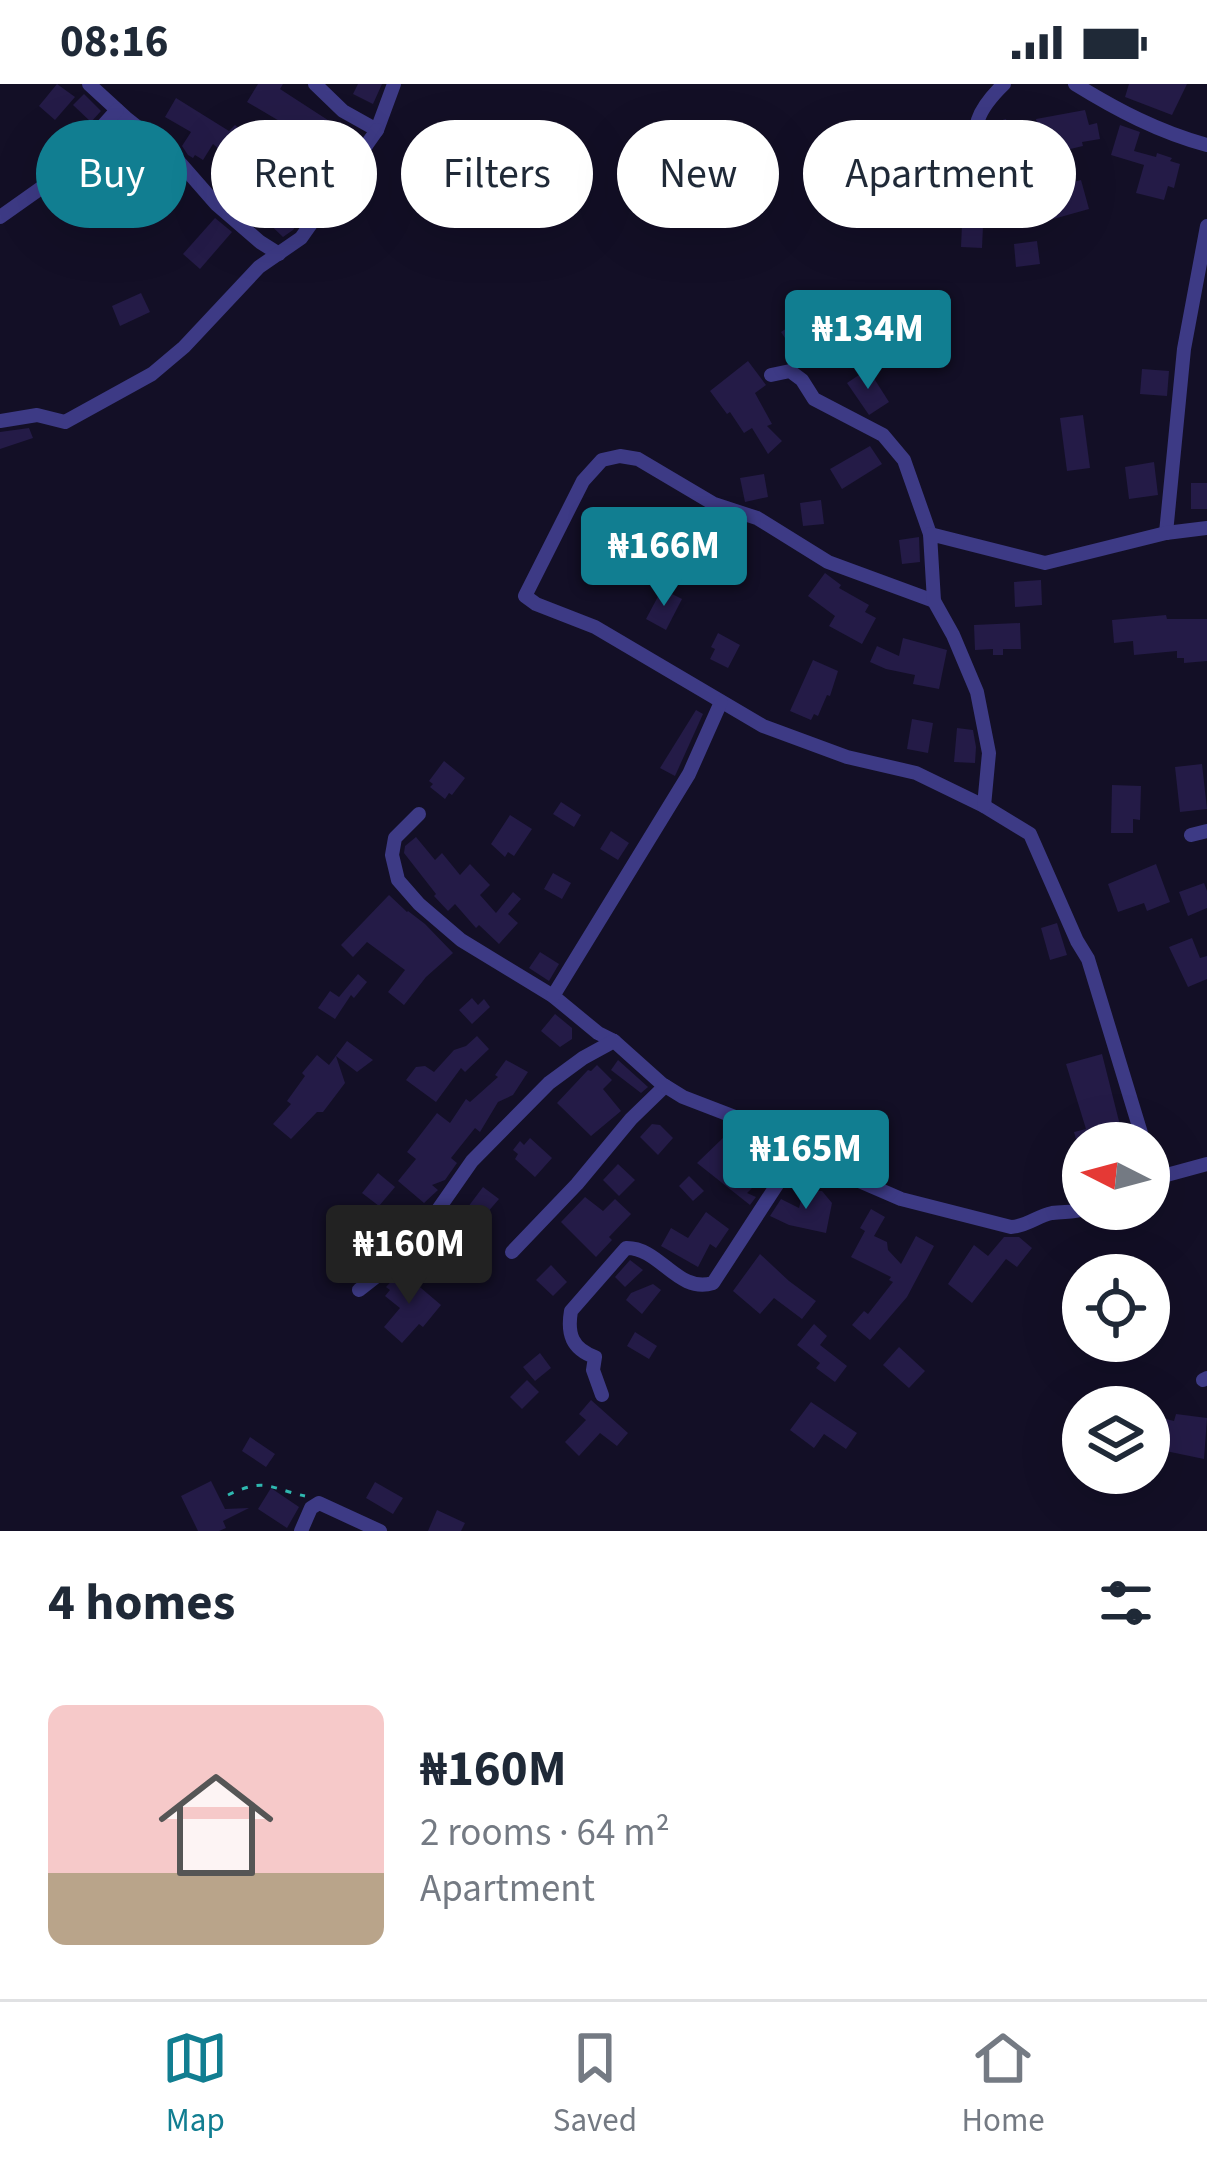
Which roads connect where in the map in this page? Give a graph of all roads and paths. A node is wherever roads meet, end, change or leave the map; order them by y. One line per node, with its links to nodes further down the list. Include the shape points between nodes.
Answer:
1 (89, 84): 6 (street)
2 (314, 84): 7 (street)
3 (394, 84): 9 (street)
4 (1004, 84): 8 (street)
5 (1075, 84): 10 (street, via 1148,125)
6 (117, 110): 11 (street, via 58,176); 14 (street)
7 (359, 120)
8 (977, 120)
9 (377, 127)
10 (1207, 145)
11 (0, 218)
12 (1207, 226): 18 (street, via 1184,349)
13 (308, 228): 14 (street)
14 (279, 254): 16 (street, via 152,374 65,422 37,415)
15 (771, 375): 19 (street, via 790,370 814,399 883,436 904,460)
16 (0, 421)
17 (1207, 528): 18 (street)
18 (1166, 533): 19 (street, via 1046,563)
19 (930, 534): 20 (street)
20 (934, 601): 21 (street, via 828,562 638,459 602,460 583,481 525,596 595,627); 22 (street, via 977,692 989,753)
21 (721, 702): 22 (street, via 763,726 916,773); 24 (street, via 688,774)
22 (984, 806): 27 (street, via 1030,834 1088,959)
23 (419, 814): 24 (street, via 395,838 398,880 460,940)
24 (553, 996): 25 (street)
25 (614, 1041): 26 (street); 33 (street, via 549,1083 472,1161 421,1234)
26 (665, 1086): 28 (street); 32 (street)
27 (1138, 1122)
28 (797, 1154): 31 (street, via 902,1199 1012,1227); 34 (street, via 713,1282 683,1280 640,1248 626,1248 571,1311 572,1344 595,1358)
29 (1207, 1164): 30 (street)
30 (1170, 1175)
31 (1062, 1213)
32 (512, 1252)
33 (358, 1290)
34 (602, 1395)
35 (227, 1495): 36 (path, via 267,1484)
36 (322, 1505): 37 (street, via 311,1508); 38 (street)
37 (301, 1531)
38 (380, 1531)

